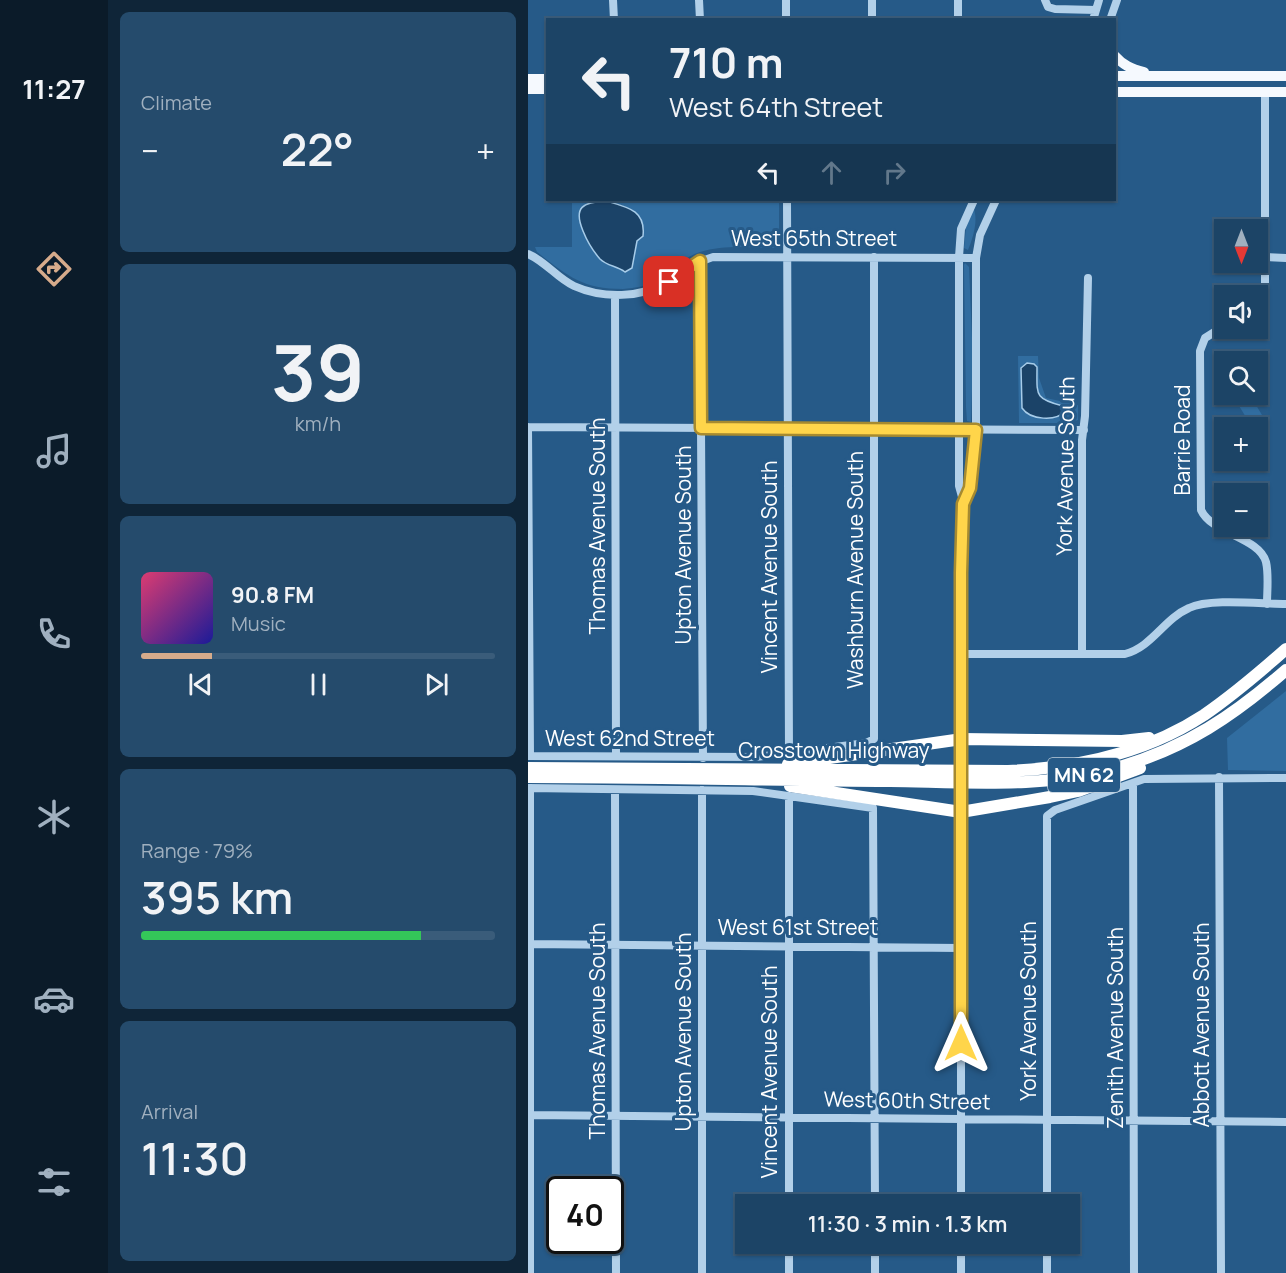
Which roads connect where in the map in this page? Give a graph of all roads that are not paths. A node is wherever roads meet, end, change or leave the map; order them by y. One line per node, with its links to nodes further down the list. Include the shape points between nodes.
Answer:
1 (614, 0): 10 (street)
2 (699, 0): 11 (street)
3 (786, 0): 12 (street)
4 (872, 0): 13 (street)
5 (958, 0): 14 (street)
6 (1045, 0): 9 (street, via 1048,7 1055,9)
7 (1100, 0): 9 (street)
8 (1117, 0): 16 (street)
9 (1096, 10): 15 (street)
10 (614, 18)
11 (699, 18)
12 (786, 18)
13 (872, 18)
14 (958, 18)
15 (1094, 18)
16 (1111, 18)
17 (1116, 57): 19 (main road, via 1131,69)
18 (1116, 76): 19 (main road)
19 (1158, 76): 20 (main road)
20 (1286, 77): 26 (main road, via 1270,83)
21 (528, 79): 22 (main road)
22 (546, 79)
23 (528, 89): 24 (main road)
24 (546, 89)
25 (1116, 92): 26 (main road)
26 (1265, 92): 27 (main road); 31 (street)
27 (1286, 92)
28 (787, 201): 33 (street, Vincent Avenue South)
29 (974, 201): 35 (street, via 961,229)
30 (996, 201): 37 (street, via 980,235)
31 (1265, 219)
32 (528, 254): 41 (street, West 65th Street, via 573,285 589,292)
33 (787, 256): 34 (street, West 65th Street); 39 (street, West 65th Street, via 727,256); 46 (street, Vincent Avenue South)
34 (874, 256): 35 (street, West 65th Street); 47 (street, Washburn Avenue South)
35 (959, 257): 37 (street, West 65th Street); 48 (street)
36 (1268, 257): 38 (street)
37 (976, 258): 49 (street)
38 (1286, 258)
39 (700, 261): 41 (street, West 65th Street, via 655,289); 45 (street, Upton Avenue South)
40 (1088, 278): 50 (street, York Avenue South)
41 (615, 295): 44 (street, Thomas Avenue South)
42 (1214, 332): 52 (street, Barrie Road, via 1205,338 1200,351 1201,510 1206,519 1256,548 1265,558)
43 (528, 427): 44 (street); 65 (street)
44 (615, 428): 45 (street); 63 (street, Thomas Avenue South)
45 (701, 428): 46 (street); 64 (street, Upton Avenue South)
46 (788, 429): 47 (street); 62 (street, Vincent Avenue South)
47 (874, 429): 48 (street); 60 (street, Washburn Avenue South)
48 (960, 430): 49 (street); 51 (street, via 959,486)
49 (976, 430): 50 (street); 51 (street, via 970,488)
50 (1084, 430): 56 (street, York Avenue South)
51 (963, 504): 55 (street)
52 (1267, 604): 53 (street); 56 (street, via 1197,605 1179,614 1132,652)
53 (1286, 604)
54 (1286, 649): 59 (highway, Crosstown Highway / MN 62, via 1230,697)
55 (962, 654): 56 (street); 61 (street)
56 (1082, 654)
57 (1286, 670): 58 (highway, Crosstown Highway / MN 62, via 1244,706)
58 (1198, 736): 67 (highway, Crosstown Highway / MN 62, via 1118,768 1049,780 952,782); 75 (highway, via 1155,762 1078,791)
59 (1162, 737): 61 (highway, via 1122,741); 67 (highway, Crosstown Highway / MN 62, via 1107,757 1036,770)
60 (874, 739): 62 (street, West 62nd Street)
61 (962, 739): 67 (highway); 75 (street, bridge)
62 (789, 754): 64 (street, West 62nd Street)
63 (616, 756): 64 (street, West 62nd Street); 65 (street, West 62nd Street)
64 (703, 758)
65 (529, 762): 66 (highway)
66 (549, 773): 67 (highway, Crosstown Highway / MN 62); 70 (highway, Crosstown Highway / MN 62)
67 (727, 774): 75 (highway)
68 (1219, 777): 69 (street); 71 (street, via 1159,777); 90 (street, Abbott Avenue South)
69 (1286, 778)
70 (528, 783): 72 (street); 76 (street)
71 (1133, 783): 88 (street, York Avenue South, via 1047,816); 89 (street, Zenith Avenue South)
72 (615, 789): 73 (street); 77 (street, Thomas Avenue South)
73 (702, 790): 74 (street, via 753,790); 78 (street, Upton Avenue South)
74 (789, 796): 79 (street, Vincent Avenue South); 80 (street, via 873,808)
75 (961, 807): 81 (street)
76 (529, 944): 77 (street, West 61st Street); 82 (street)
77 (616, 945): 78 (street, West 61st Street); 83 (street, Thomas Avenue South)
78 (702, 946): 79 (street, West 61st Street); 84 (street, Upton Avenue South)
79 (788, 947): 80 (street, West 61st Street); 85 (street, Vincent Avenue South)
80 (875, 947): 81 (street, West 61st Street); 86 (street)
81 (961, 948): 87 (street)
82 (529, 1115): 83 (street, West 60th Street); 100 (street)
83 (615, 1117): 84 (street, West 60th Street); 101 (street, Thomas Avenue South)
84 (702, 1118): 85 (street, West 60th Street); 102 (street, Upton Avenue South)
85 (789, 1118): 86 (street, West 60th Street); 92 (street, Vincent Avenue South)
86 (875, 1119): 87 (street, West 60th Street); 93 (street)
87 (961, 1120): 88 (street, West 60th Street); 94 (street)
88 (1047, 1120): 89 (street, West 60th Street); 95 (street, York Avenue South)
89 (1134, 1121): 90 (street, West 60th Street); 107 (street, Zenith Avenue South)
90 (1220, 1122): 91 (street, West 60th Street); 108 (street, Abbott Avenue South)
91 (1286, 1122)
92 (789, 1194)
93 (875, 1194)
94 (961, 1194)
95 (1047, 1194)
96 (789, 1254): 103 (street)
97 (875, 1254): 104 (street)
98 (961, 1254): 105 (street)
99 (1047, 1254): 106 (street)
100 (530, 1273)
101 (616, 1273)
102 (702, 1273)
103 (789, 1273)
104 (875, 1273)
105 (961, 1273)
106 (1047, 1273)
107 (1134, 1273)
108 (1221, 1273)

